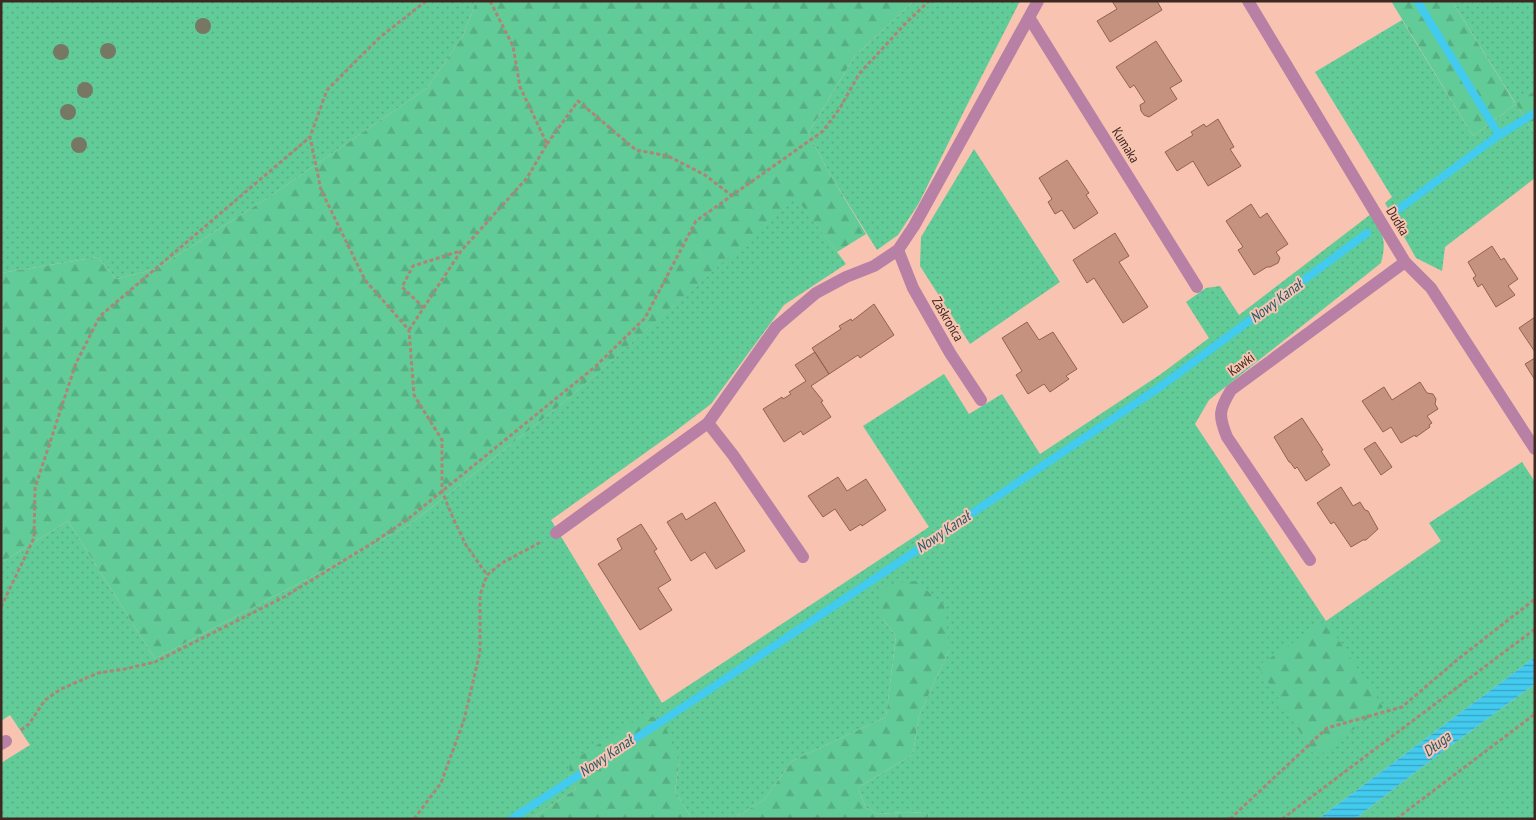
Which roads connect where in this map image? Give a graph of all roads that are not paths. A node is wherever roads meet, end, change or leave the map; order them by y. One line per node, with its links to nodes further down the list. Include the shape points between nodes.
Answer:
1 (1038, 1): 3 (street)
2 (1248, 1): 5 (street, Dudka)
3 (1030, 19): 4 (street); 6 (street, Kumaka)
4 (898, 250): 7 (street, Zaskrońca, via 912,288); 8 (street, via 874,266 816,293 776,327)
5 (1405, 262): 9 (street, Dudka, via 1432,288); 12 (street, Kawki, via 1231,390 1223,403 1220,420 1227,437)
6 (1197, 287)
7 (981, 400)
8 (708, 423): 10 (street); 11 (street)
9 (1535, 449)
10 (556, 533)
11 (803, 557)
12 (1310, 560)

